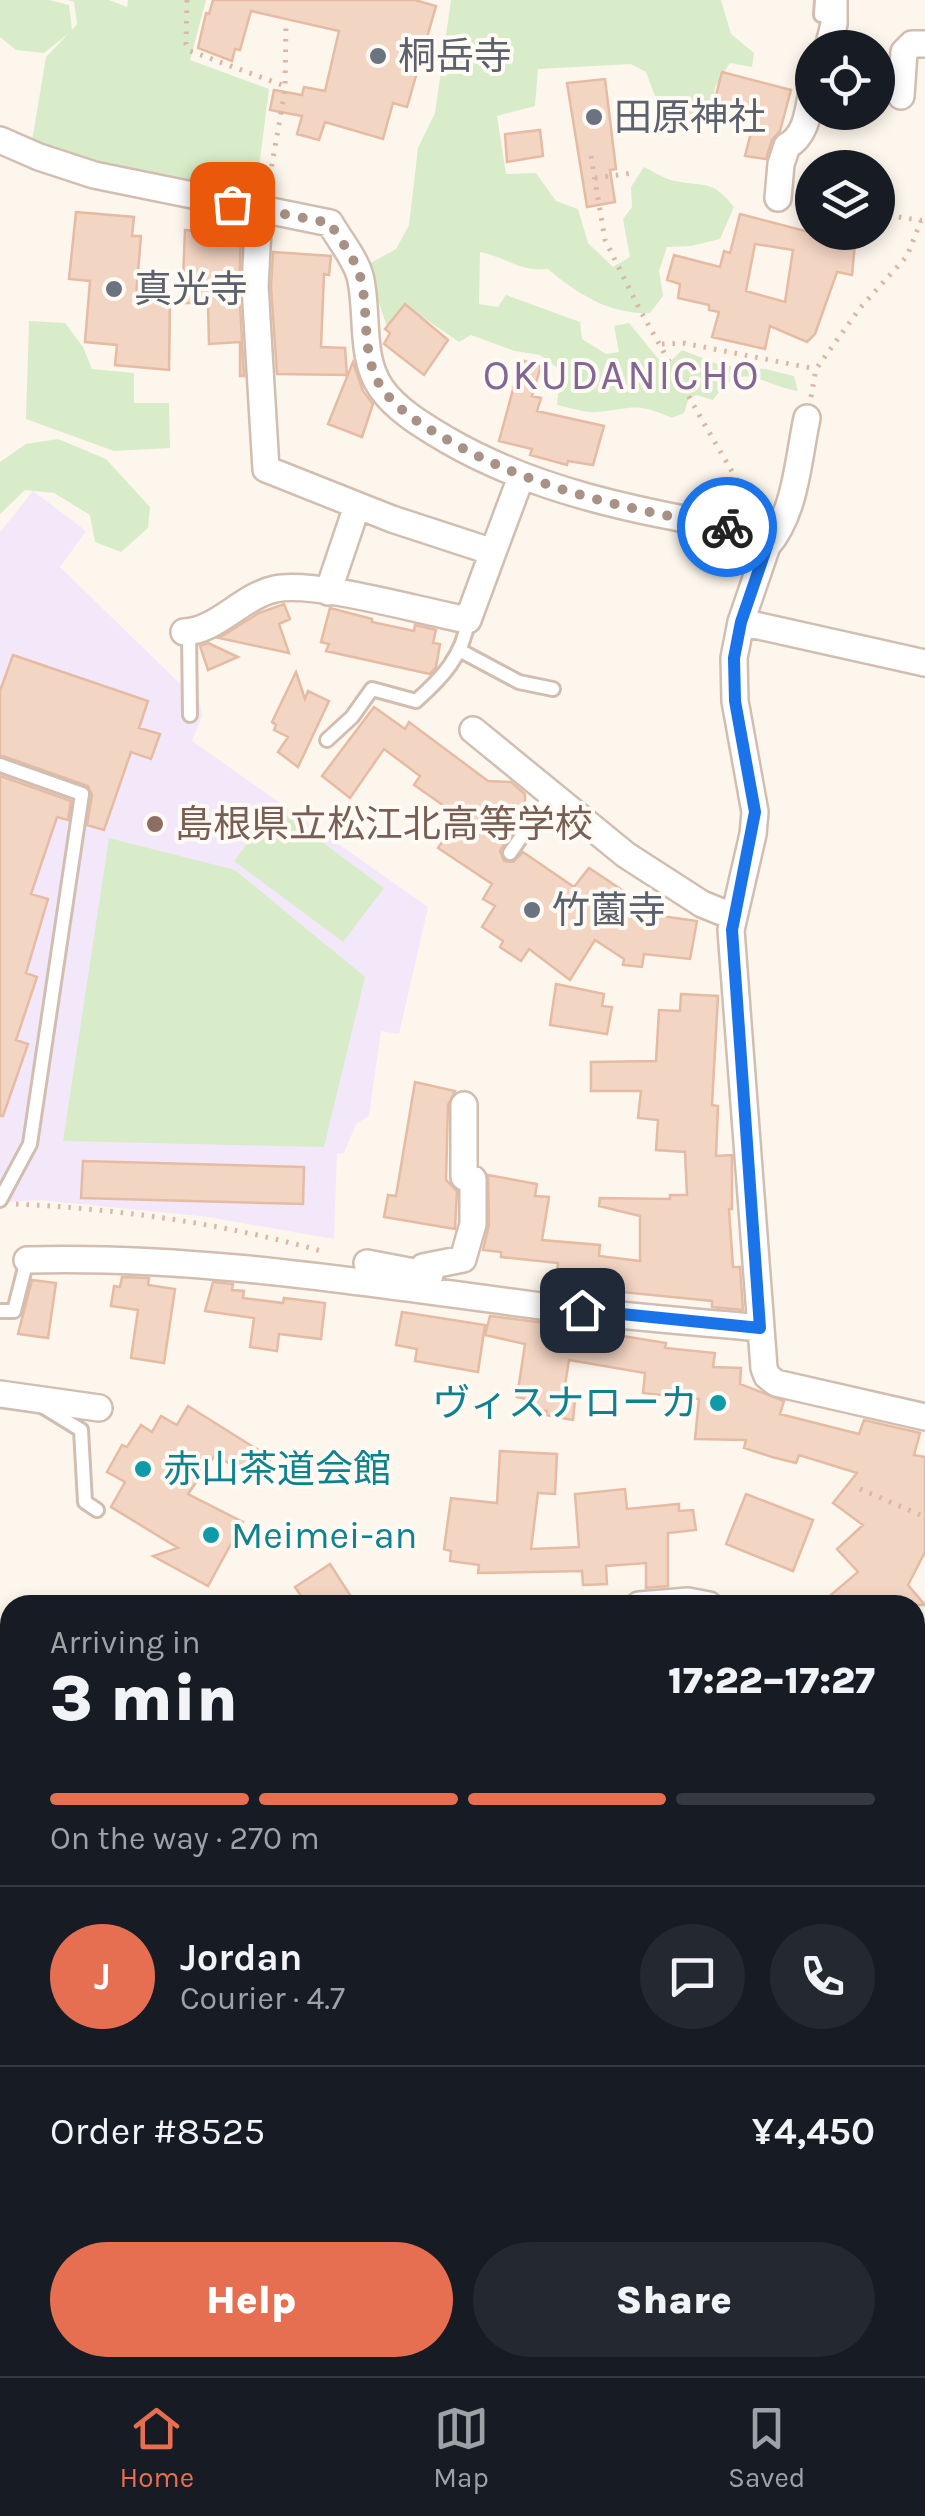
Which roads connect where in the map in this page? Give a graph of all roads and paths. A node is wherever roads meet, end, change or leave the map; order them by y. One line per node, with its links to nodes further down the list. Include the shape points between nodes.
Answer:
1 (187, 0): 6 (path, via 190,51)
2 (822, 0): 3 (lane)
3 (827, 8)
4 (286, 21): 6 (path)
5 (925, 44): 7 (street, via 904,52)
6 (285, 86): 12 (path)
7 (902, 96)
8 (803, 130): 14 (street, via 787,146)
9 (0, 140): 15 (street, via 94,175)
10 (591, 156): 13 (path)
11 (632, 173): 13 (path)
12 (270, 177)
13 (595, 178): 18 (path, via 605,240)
14 (778, 198)
15 (259, 209): 20 (street, via 330,223 360,274 366,338 382,388 431,430); 22 (street, via 255,286 266,468)
16 (895, 217): 17 (path)
17 (923, 221): 18 (path, via 907,256 816,369 683,342)
18 (662, 344): 21 (path)
19 (807, 418): 23 (street, via 788,507)
20 (520, 477): 23 (street, via 614,506 753,532); 24 (street)
21 (744, 492)
22 (357, 506): 24 (street); 25 (street)
23 (767, 546): 27 (street)
24 (493, 552): 26 (street)
25 (328, 592): 26 (street); 28 (street, via 271,589)
26 (468, 620): 29 (lane)
27 (741, 622): 30 (street); 38 (street, via 734,689 755,812)
28 (186, 632): 32 (lane)
29 (461, 652): 31 (lane, via 519,682); 34 (lane, via 416,702 372,689)
30 (925, 664)
31 (553, 690)
32 (190, 715)
33 (473, 730): 36 (street)
34 (327, 740)
35 (0, 765): 40 (lane, via 82,794 30,1144)
36 (552, 793): 37 (lane); 38 (street, via 643,866)
37 (510, 853)
38 (734, 917): 46 (street)
39 (464, 1105): 43 (street, via 464,1176 473,1180 473,1224 463,1259 423,1266)
40 (7, 1202): 42 (path, via 233,1229)
41 (27, 1260): 44 (street, via 196,1265); 45 (lane, via 14,1311)
42 (367, 1263): 43 (street)
43 (418, 1273): 44 (street, via 536,1293)
44 (547, 1307): 46 (street)
45 (0, 1311)
46 (760, 1328): 50 (street, via 764,1368 776,1383)
47 (0, 1394): 48 (street)
48 (32, 1401): 49 (street); 52 (lane, via 82,1430 85,1502)
49 (98, 1408)
50 (925, 1417)
51 (860, 1489): 53 (path)
52 (97, 1510)
53 (925, 1518)

